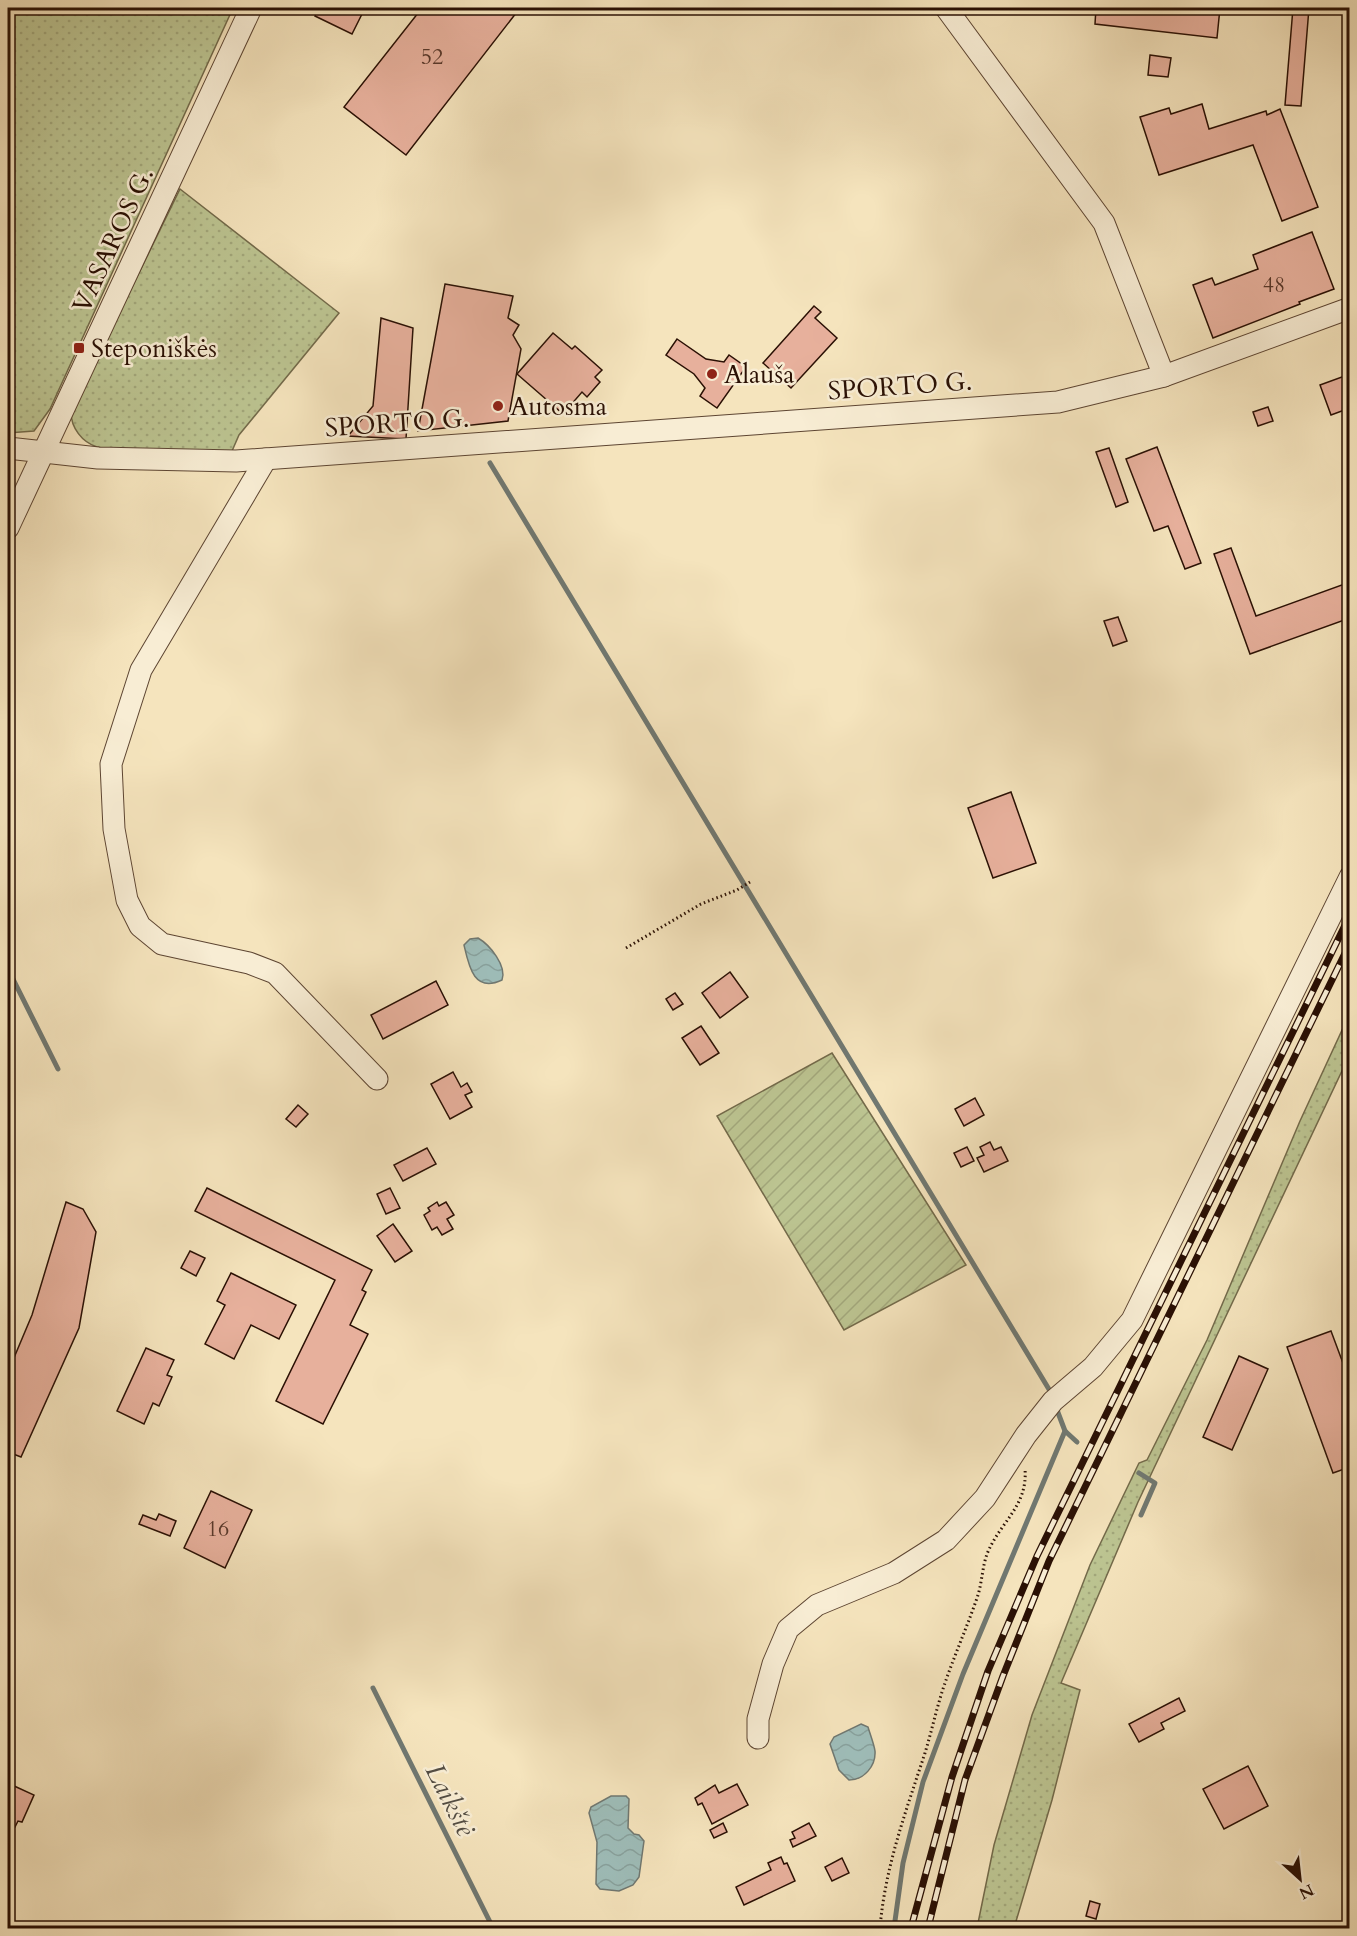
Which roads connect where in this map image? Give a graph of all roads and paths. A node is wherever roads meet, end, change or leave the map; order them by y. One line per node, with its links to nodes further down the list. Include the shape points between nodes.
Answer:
1 (251, 8): 6 (street, VASAROS G.)
2 (946, 8): 4 (street, via 1104,223)
3 (1350, 308): 4 (street, SPORTO G.)
4 (1164, 376): 7 (street, SPORTO G., via 1058,402)
5 (8, 448): 6 (street, SPORTO G.)
6 (44, 452): 7 (street, SPORTO G., via 98,458); 8 (street, VASAROS G.)
7 (266, 459): 12 (street, via 141,670 111,764 114,829 127,900 140,926 162,944 249,963 275,973)
8 (8, 528)
9 (1350, 877): 13 (street, via 1132,1320 1093,1367 1053,1401)
10 (750, 882): 11 (path, via 701,904)
11 (626, 948)
12 (377, 1079)
13 (1020, 1444): 14 (street, via 985,1498 946,1540 894,1573 817,1605 788,1629 773,1664 758,1719); 15 (path, via 1026,1485 986,1556 978,1595 899,1828)
14 (758, 1737)
15 (880, 1929)

